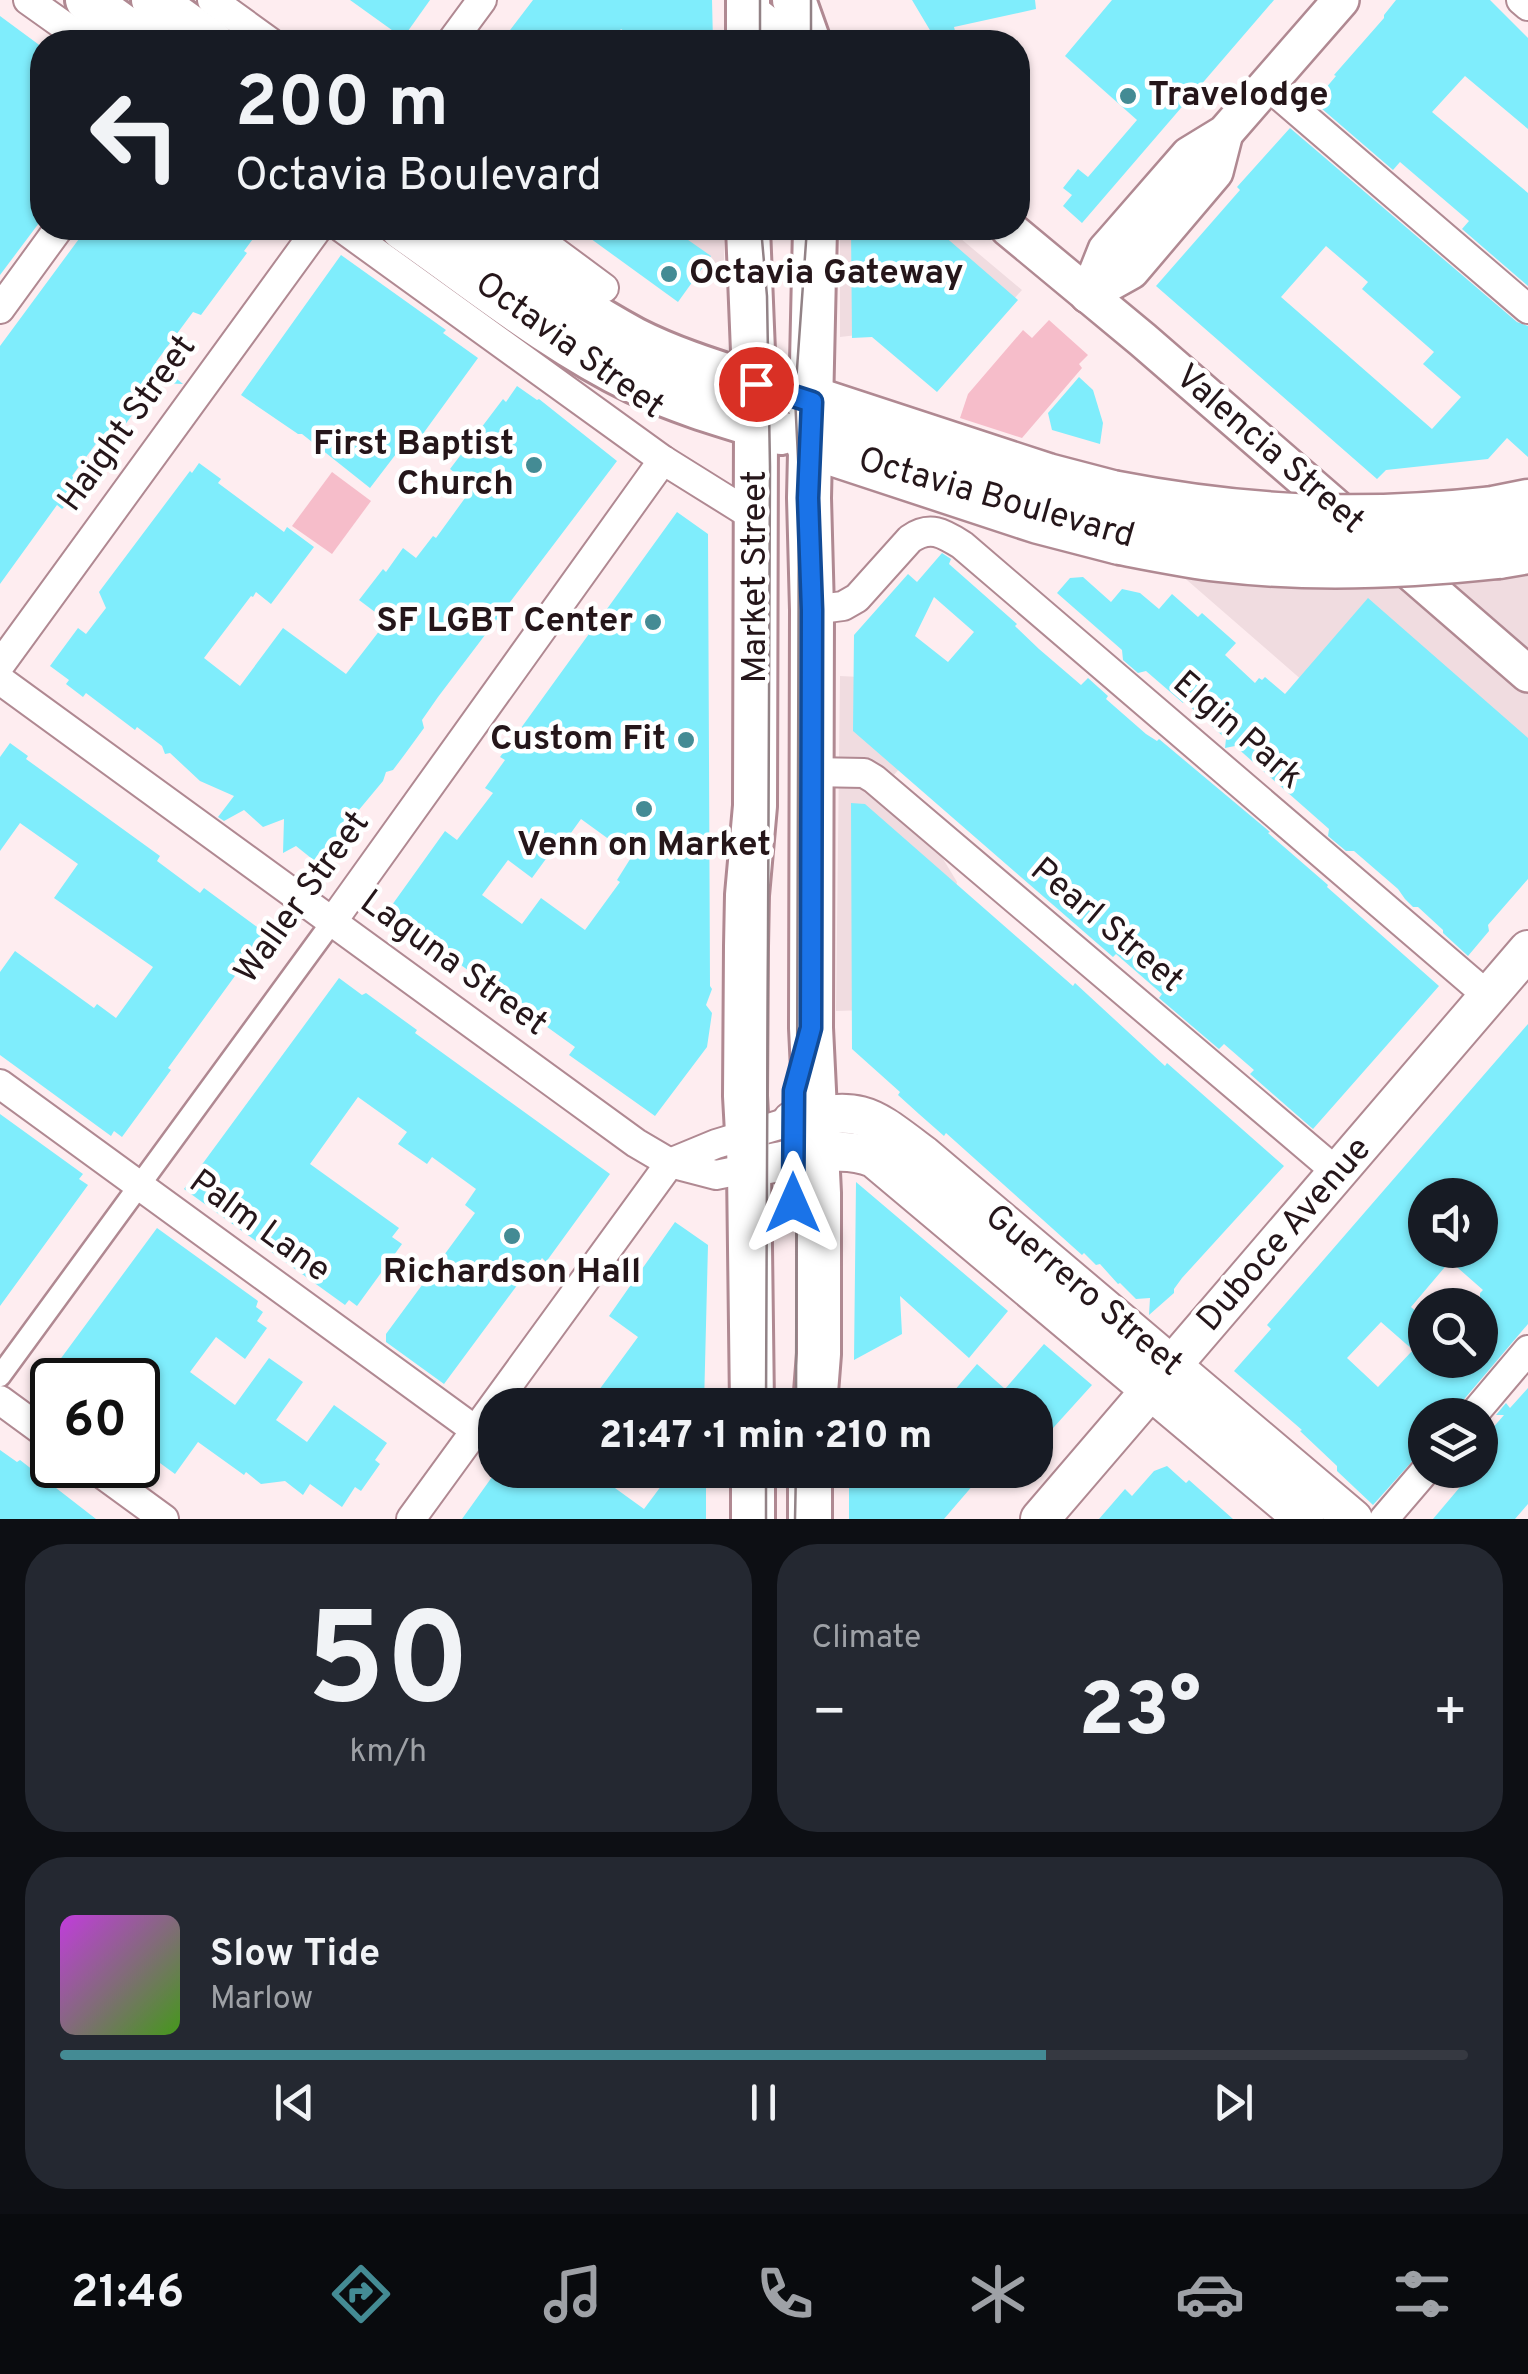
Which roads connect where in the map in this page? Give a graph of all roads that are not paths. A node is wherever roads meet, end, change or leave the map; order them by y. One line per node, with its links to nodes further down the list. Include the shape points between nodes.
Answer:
1 (28, 0): 11 (street)
2 (87, 0): 12 (main road)
3 (153, 0): 10 (main road)
4 (482, 0): 14 (street)
5 (794, 0): 15 (main road)
6 (824, 0): 16 (main road)
7 (1341, 0): 17 (street)
8 (1521, 0): 9 (street)
9 (1528, 6)
10 (217, 12): 13 (street)
11 (70, 30)
12 (129, 30)
13 (249, 30)
14 (461, 30)
15 (805, 30)
16 (820, 30)
17 (1267, 85): 28 (street, via 1225,133 1188,154 1106,250); 29 (street)
18 (50, 240): 30 (street)
19 (309, 240): 40 (street, Haight Street)
20 (359, 240): 34 (street, Octavia Street)
21 (419, 240): 32 (main road, Octavia Boulevard, via 548,333 636,383 672,397)
22 (485, 240): 31 (main road, Octavia Boulevard)
23 (539, 240): 27 (street, Octavia Street)
24 (749, 240): 32 (main road, Market Street)
25 (815, 240): 33 (main road, Market Street)
26 (1022, 240): 28 (street, Valencia Street)
27 (604, 288): 31 (main road)
28 (1088, 295): 41 (street, Valencia Street)
29 (1528, 308)
30 (0, 310)
31 (636, 340): 32 (main road, Octavia Boulevard, via 692,363)
32 (756, 405): 33 (main road, Octavia Boulevard); 36 (main road, Market Street)
33 (812, 423): 37 (highway, Octavia Boulevard, via 1047,479); 39 (main road, Market Street)
34 (663, 460): 36 (street, Octavia Street); 44 (street, Waller Street)
35 (1528, 505): 37 (highway, Octavia Boulevard, bridge, via 1436,518 1324,522 1218,514)
36 (756, 518): 48 (main road, Market Street, via 756,806 746,923)
37 (1116, 518): 38 (highway, Octavia Boulevard, bridge, via 1218,556 1323,563 1439,560)
38 (1528, 548)
39 (812, 610): 43 (main road, Market Street); 46 (street, Elgin Park, via 857,598 921,531 947,535)
40 (0, 665)
41 (1528, 674)
42 (0, 680): 44 (street, Laguna Street)
43 (812, 772): 48 (main road, Market Street, via 811,1028); 50 (street, Pearl Street, via 874,778)
44 (332, 922): 49 (street, Laguna Street); 51 (street, Waller Street)
45 (1528, 950): 46 (main road, Duboce Avenue)
46 (1488, 996): 50 (main road, Duboce Avenue)
47 (0, 1084): 51 (street, Palm Lane)
48 (781, 1143): 49 (street, Laguna Street, via 716,1176); 54 (main road, Guerrero Street, via 874,1158); 55 (main road, Market Street, via 750,1219); 56 (main road, Market Street); 57 (main road, Market Street, via 819,1354)
49 (670, 1163): 61 (street)
50 (1338, 1174): 54 (main road, Duboce Avenue)
51 (139, 1186): 53 (street, Waller Street); 61 (street, Palm Lane)
52 (1528, 1350): 58 (street)
53 (0, 1376)
54 (1162, 1378): 70 (main road, Duboce Avenue); 71 (main road, Guerrero Street); 72 (main road, Guerrero Street)
55 (752, 1388)
56 (798, 1388)
57 (816, 1388)
58 (1487, 1398)
59 (0, 1400): 60 (street)
60 (30, 1422)
61 (475, 1430): 67 (street)
62 (122, 1488): 66 (street)
63 (753, 1488): 68 (main road)
64 (810, 1488): 69 (main road)
65 (1411, 1488): 73 (street)
66 (164, 1519)
67 (411, 1519)
68 (753, 1519)
69 (810, 1519)
70 (1040, 1519)
71 (1304, 1519)
72 (1353, 1519)
73 (1384, 1519)

